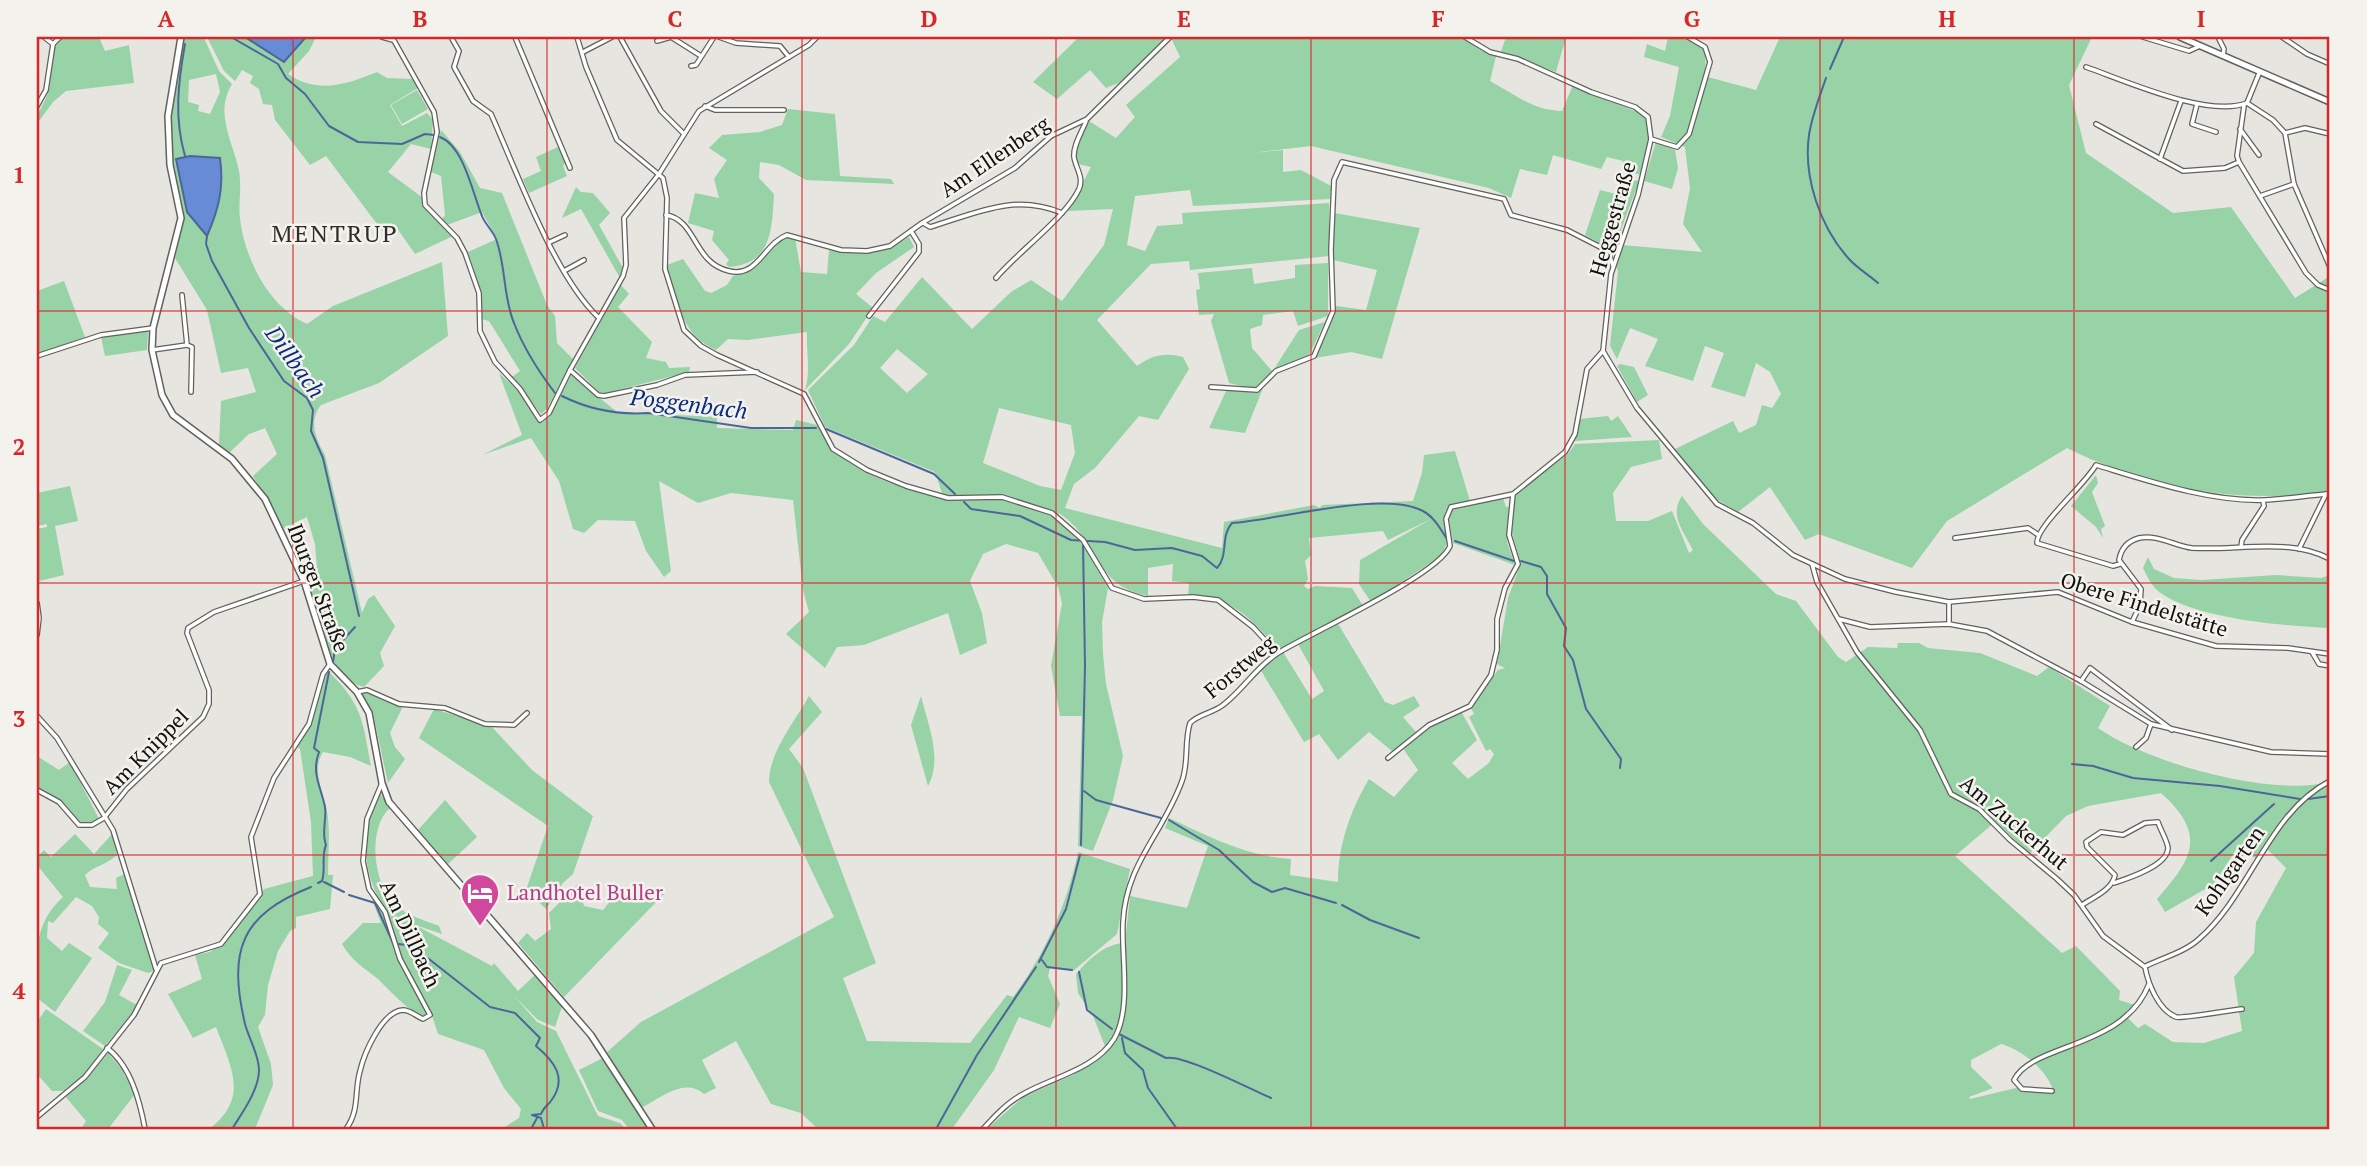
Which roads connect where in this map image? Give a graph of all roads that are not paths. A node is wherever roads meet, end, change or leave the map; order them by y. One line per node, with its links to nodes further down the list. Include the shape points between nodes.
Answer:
1 (44, 37): 21 (street)
2 (60, 37): 21 (street)
3 (181, 37): 70 (main road, Iburger Straße, via 168,117 170,165 181,218)
4 (382, 37): 19 (street)
5 (451, 37): 58 (street, via 458,51 454,66 473,102 491,114)
6 (515, 37): 49 (street)
7 (577, 37): 23 (street)
8 (612, 37): 23 (street)
9 (620, 37): 43 (street, via 661,111)
10 (717, 37): 25 (street); 26 (street, via 780,46)
11 (817, 37): 26 (street)
12 (1170, 37): 38 (street, Am Ellenberg)
13 (1465, 37): 45 (street, Heggestraße, via 1490,52 1640,109 1651,124)
14 (1688, 37): 45 (street, via 1704,47 1710,61 1689,134 1677,147)
15 (2143, 37): 22 (street, via 2189,51)
16 (2180, 37): 22 (main road)
17 (2218, 37): 24 (street)
18 (2282, 37): 27 (street)
19 (392, 38): 75 (street, via 433,112 437,132 425,205 465,253 479,293 480,331 495,362 540,420 549,413)
20 (657, 41): 25 (street, via 670,37)
21 (53, 44): 35 (street, via 46,90)
22 (2202, 45): 24 (main road)
23 (582, 52): 50 (street, via 617,141)
24 (2223, 55): 30 (main road)
25 (701, 56): 28 (street)
26 (789, 57): 36 (street)
27 (2330, 64)
28 (691, 66)
29 (2087, 66): 31 (street)
30 (2260, 71): 32 (main road); 34 (street)
31 (2181, 101): 33 (street); 47 (street)
32 (2330, 102)
33 (2197, 104): 34 (street); 41 (street, via 2192,124)
34 (2245, 104): 40 (street); 42 (street)
35 (37, 106)
36 (705, 106): 37 (street); 43 (street)
37 (784, 110)
38 (1087, 119): 53 (street, Am Ellenberg, via 1074,158 1082,179); 55 (street, Am Ellenberg, via 1051,136 1015,168)
39 (2096, 124): 47 (street)
40 (2241, 129): 46 (street); 48 (street)
41 (2216, 132)
42 (2285, 133): 44 (street, via 2305,128); 51 (street)
43 (683, 134): 50 (street)
44 (2330, 134)
45 (1651, 139): 59 (street, Heggestraße, via 1638,195)
46 (2259, 155)
47 (2160, 159): 48 (street, via 2190,172)
48 (2239, 162): 52 (street)
49 (570, 168)
50 (659, 174): 54 (street, via 666,189); 69 (street, via 624,218 624,276)
51 (2294, 184): 52 (street); 63 (street)
52 (2260, 196): 66 (street, via 2306,273)
53 (1062, 213): 55 (street, Am Ellenberg, via 1017,202 930,227); 65 (street, Am Ellenberg)
54 (666, 215): 56 (street, Am Ellenberg, via 684,223 702,257 738,272 756,265 775,241 787,235 819,247 867,251 890,246); 76 (street, via 665,269 684,330 701,346)
55 (922, 223): 56 (street, Am Ellenberg)
56 (911, 231): 68 (street, via 919,252)
57 (565, 235): 58 (street)
58 (550, 242): 64 (street)
59 (1618, 247): 60 (street); 62 (street, Heggestraße)
60 (1608, 251): 62 (street); 77 (street, via 1567,230 1511,215 1504,199 1342,162 1334,180 1333,311 1317,350 1308,360 1276,371 1257,390)
61 (584, 260): 64 (street)
62 (1613, 267): 73 (street, Heggestraße)
63 (2330, 267)
64 (564, 271): 69 (street)
65 (996, 278)
66 (2330, 290)
67 (182, 295): 71 (street)
68 (869, 316)
69 (598, 317): 75 (street)
70 (152, 328): 72 (main road, Iburger Straße); 74 (street, via 101,335)
71 (187, 345): 72 (street); 78 (street, via 192,347 194,359)
72 (152, 350): 89 (main road, Iburger Straße, via 166,405 180,422 217,447 249,477 265,499)
73 (1603, 351): 79 (street, Forstweg, via 1587,369 1572,443); 87 (street, via 1637,408 1710,497)
74 (37, 356)
75 (570, 370): 76 (street, via 604,396 685,374)
76 (759, 372): 97 (street, via 803,394 833,449 867,470 948,498 1002,497 1035,506 1061,518 1119,592 1144,599 1218,600 1253,627)
77 (1211, 387)
78 (191, 392)
79 (1513, 494): 97 (street, Forstweg, via 1451,508 1446,519 1450,546 1439,560 1367,607); 109 (street, via 1509,535 1518,564 1505,588 1497,620 1495,667 1470,706 1429,725)
80 (2328, 494): 81 (street); 85 (street)
81 (2263, 501): 82 (street, via 2163,485 2096,466); 84 (street)
82 (2038, 535): 83 (street, via 2028,528); 88 (street, via 2040,546)
83 (1955, 538)
84 (2241, 547): 85 (street); 88 (street, via 2191,548 2138,538 2123,548)
85 (2299, 549): 86 (street)
86 (2330, 559)
87 (1812, 564): 90 (street, Obere Findelstätte, via 1845,579); 92 (street, Am Zuckerhut)
88 (2120, 565): 93 (street, via 2141,589)
89 (304, 581): 99 (main road, Iburger Straße); 113 (street, Am Knippel, via 214,612 188,628 209,690 207,711 127,789)
90 (1949, 601): 93 (street, Obere Findelstätte, via 2057,592); 94 (street)
91 (37, 603): 95 (street)
92 (1839, 619): 94 (street, via 1870,627); 115 (street, Am Zuckerhut, via 1862,661 1924,736 1951,794 1979,809)
93 (2132, 622): 96 (street, Obere Findelstätte, via 2216,646)
94 (1949, 624): 101 (street, via 1987,631)
95 (37, 635)
96 (2312, 652): 98 (street, Obere Findelstätte); 100 (street, via 2319,664)
97 (1277, 654): 126 (street, Forstweg, via 1222,706 1190,723 1182,781 1129,884 1123,922 1123,996 1114,1038 1085,1064 1009,1103)
98 (2330, 654)
99 (330, 664): 102 (main road, Iburger Straße); 117 (street, via 309,724 274,778 251,837 261,892 221,944 166,960)
100 (2330, 666)
101 (2081, 681): 105 (street); 106 (street, via 2090,668)
102 (357, 692): 103 (street, via 367,690 399,704 446,708 485,724 514,725); 111 (main road, Iburger Straße, via 369,713)
103 (527, 713)
104 (37, 716): 113 (street, via 57,738)
105 (2151, 724): 106 (street); 107 (street)
106 (2173, 731): 108 (street, via 2272,752)
107 (2136, 747)
108 (2330, 754)
109 (1388, 758)
110 (2330, 781): 116 (street, Kohlgarten, via 2291,814 2202,937)
111 (382, 783): 124 (street, Am Dillbach, via 367,819 363,861 369,889 385,912 400,959 430,1015 423,1019 402,1010 385,1020 360,1068 357,1109); 125 (main road, Iburger Straße, via 404,821 591,1035)
112 (37, 790): 113 (street, Am Knippel, via 59,802 79,825 92,825)
113 (104, 818): 117 (street, via 113,831)
114 (2114, 883): 114 (street, via 2133,879 2165,856 2168,848 2158,822 2144,822 2123,835 2101,832 2086,842 2115,875); 115 (street)
115 (2082, 905): 116 (street, Am Zuckerhut, via 2103,936)
116 (2145, 967): 118 (street)
117 (156, 969): 120 (street, via 143,1000)
118 (2148, 984): 119 (street, via 2176,1017); 121 (street, via 2144,998 2119,1024 2027,1067 2014,1080 2019,1088)
119 (2242, 1009)
120 (107, 1048): 122 (street, via 85,1077); 123 (street, via 136,1093)
121 (2052, 1091)
122 (37, 1117)
123 (145, 1129)
124 (346, 1129)
125 (652, 1129)
126 (983, 1129)

